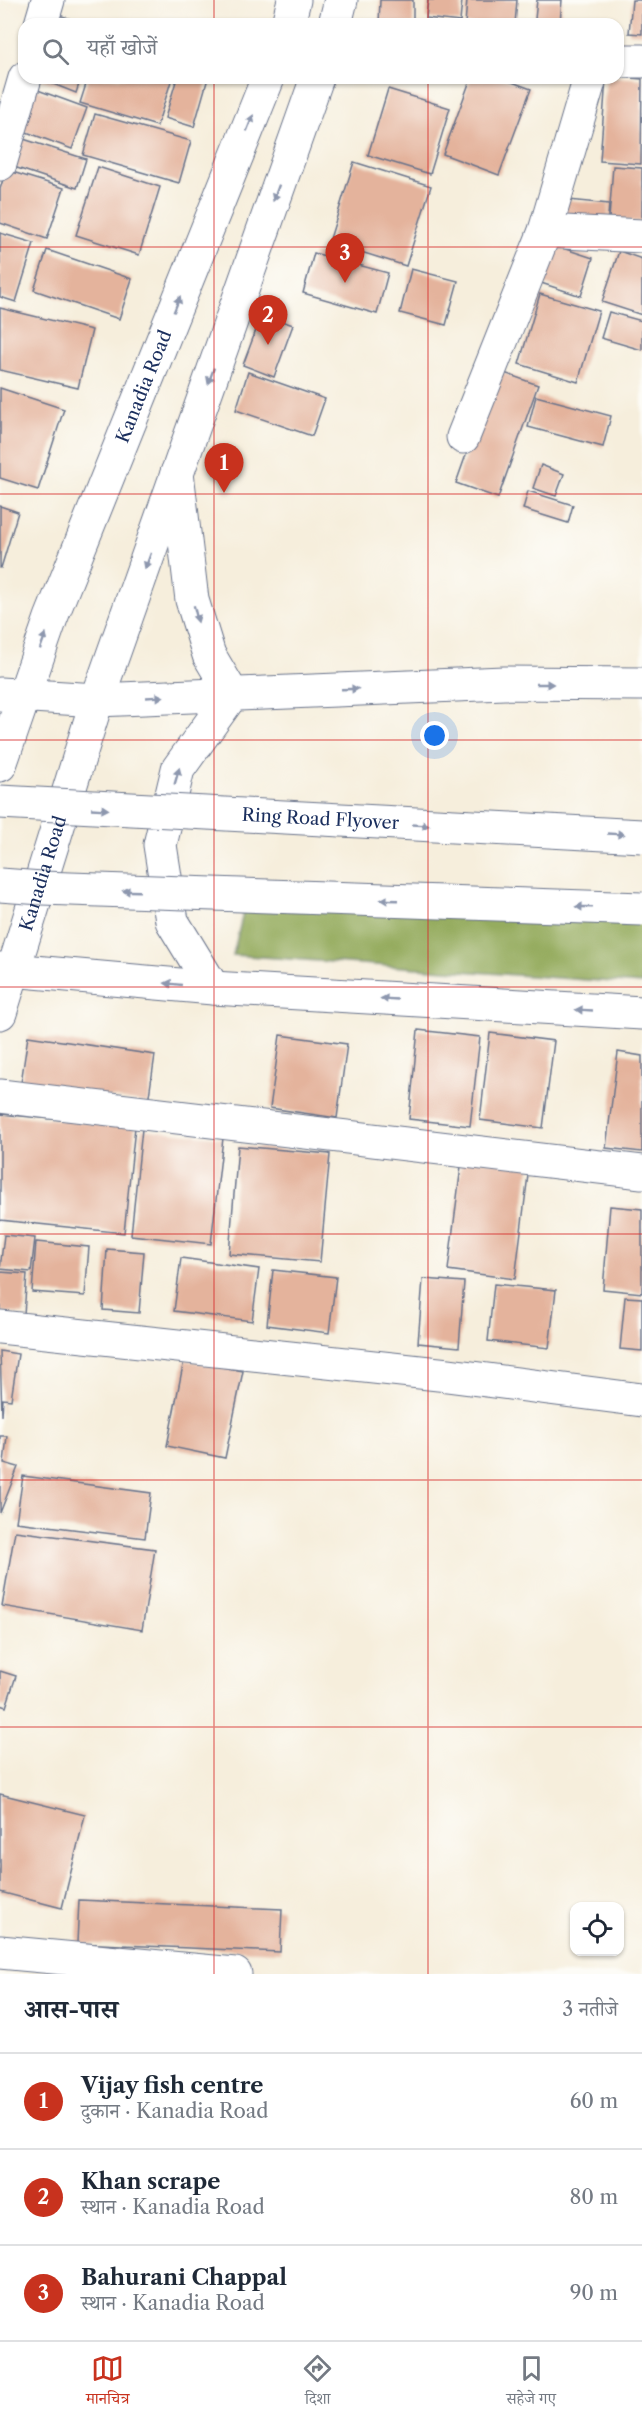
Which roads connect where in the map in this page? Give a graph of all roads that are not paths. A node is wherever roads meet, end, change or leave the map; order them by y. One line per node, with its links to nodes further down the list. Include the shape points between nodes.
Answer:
1 (48, 0): 4 (street)
2 (294, 0): 5 (street)
3 (341, 0): 6 (street)
4 (43, 18)
5 (290, 18)
6 (336, 18)
7 (624, 61): 8 (street)
8 (642, 61)
9 (23, 84): 13 (street)
10 (266, 84): 20 (street, Kanadia Road, one-way to 10, via 56,607)
11 (315, 84): 17 (street, Kanadia Road, one-way to 17)
12 (588, 84): 14 (street)
13 (0, 164)
14 (545, 231): 15 (street); 16 (street)
15 (642, 236)
16 (463, 437)
17 (177, 473): 19 (street, one-way to 19, via 192,600 209,655); 21 (street, Kanadia Road, one-way to 21)
18 (642, 684): 19 (street, one-way to 18, via 504,683)
19 (232, 694): 21 (street, one-way to 19); 28 (street, one-way to 19, via 172,921 160,845 178,769)
20 (12, 695): 21 (street); 22 (street, Kanadia Road)
21 (97, 700): 27 (street, Kanadia Road)
22 (0, 765)
23 (0, 802): 24 (street, Ring Road Flyover, one-way to 24, bridge)
24 (642, 836)
25 (0, 885): 26 (street, one-way to 25, bridge)
26 (642, 909)
27 (7, 969): 28 (street, one-way to 27); 29 (street, Kanadia Road)
28 (213, 988): 30 (street, one-way to 28)
29 (0, 1013)
30 (642, 1014)
31 (0, 1096): 32 (street)
32 (642, 1172)
33 (0, 1326): 34 (street)
34 (642, 1400)
35 (0, 1952): 36 (street)
36 (235, 1974)

